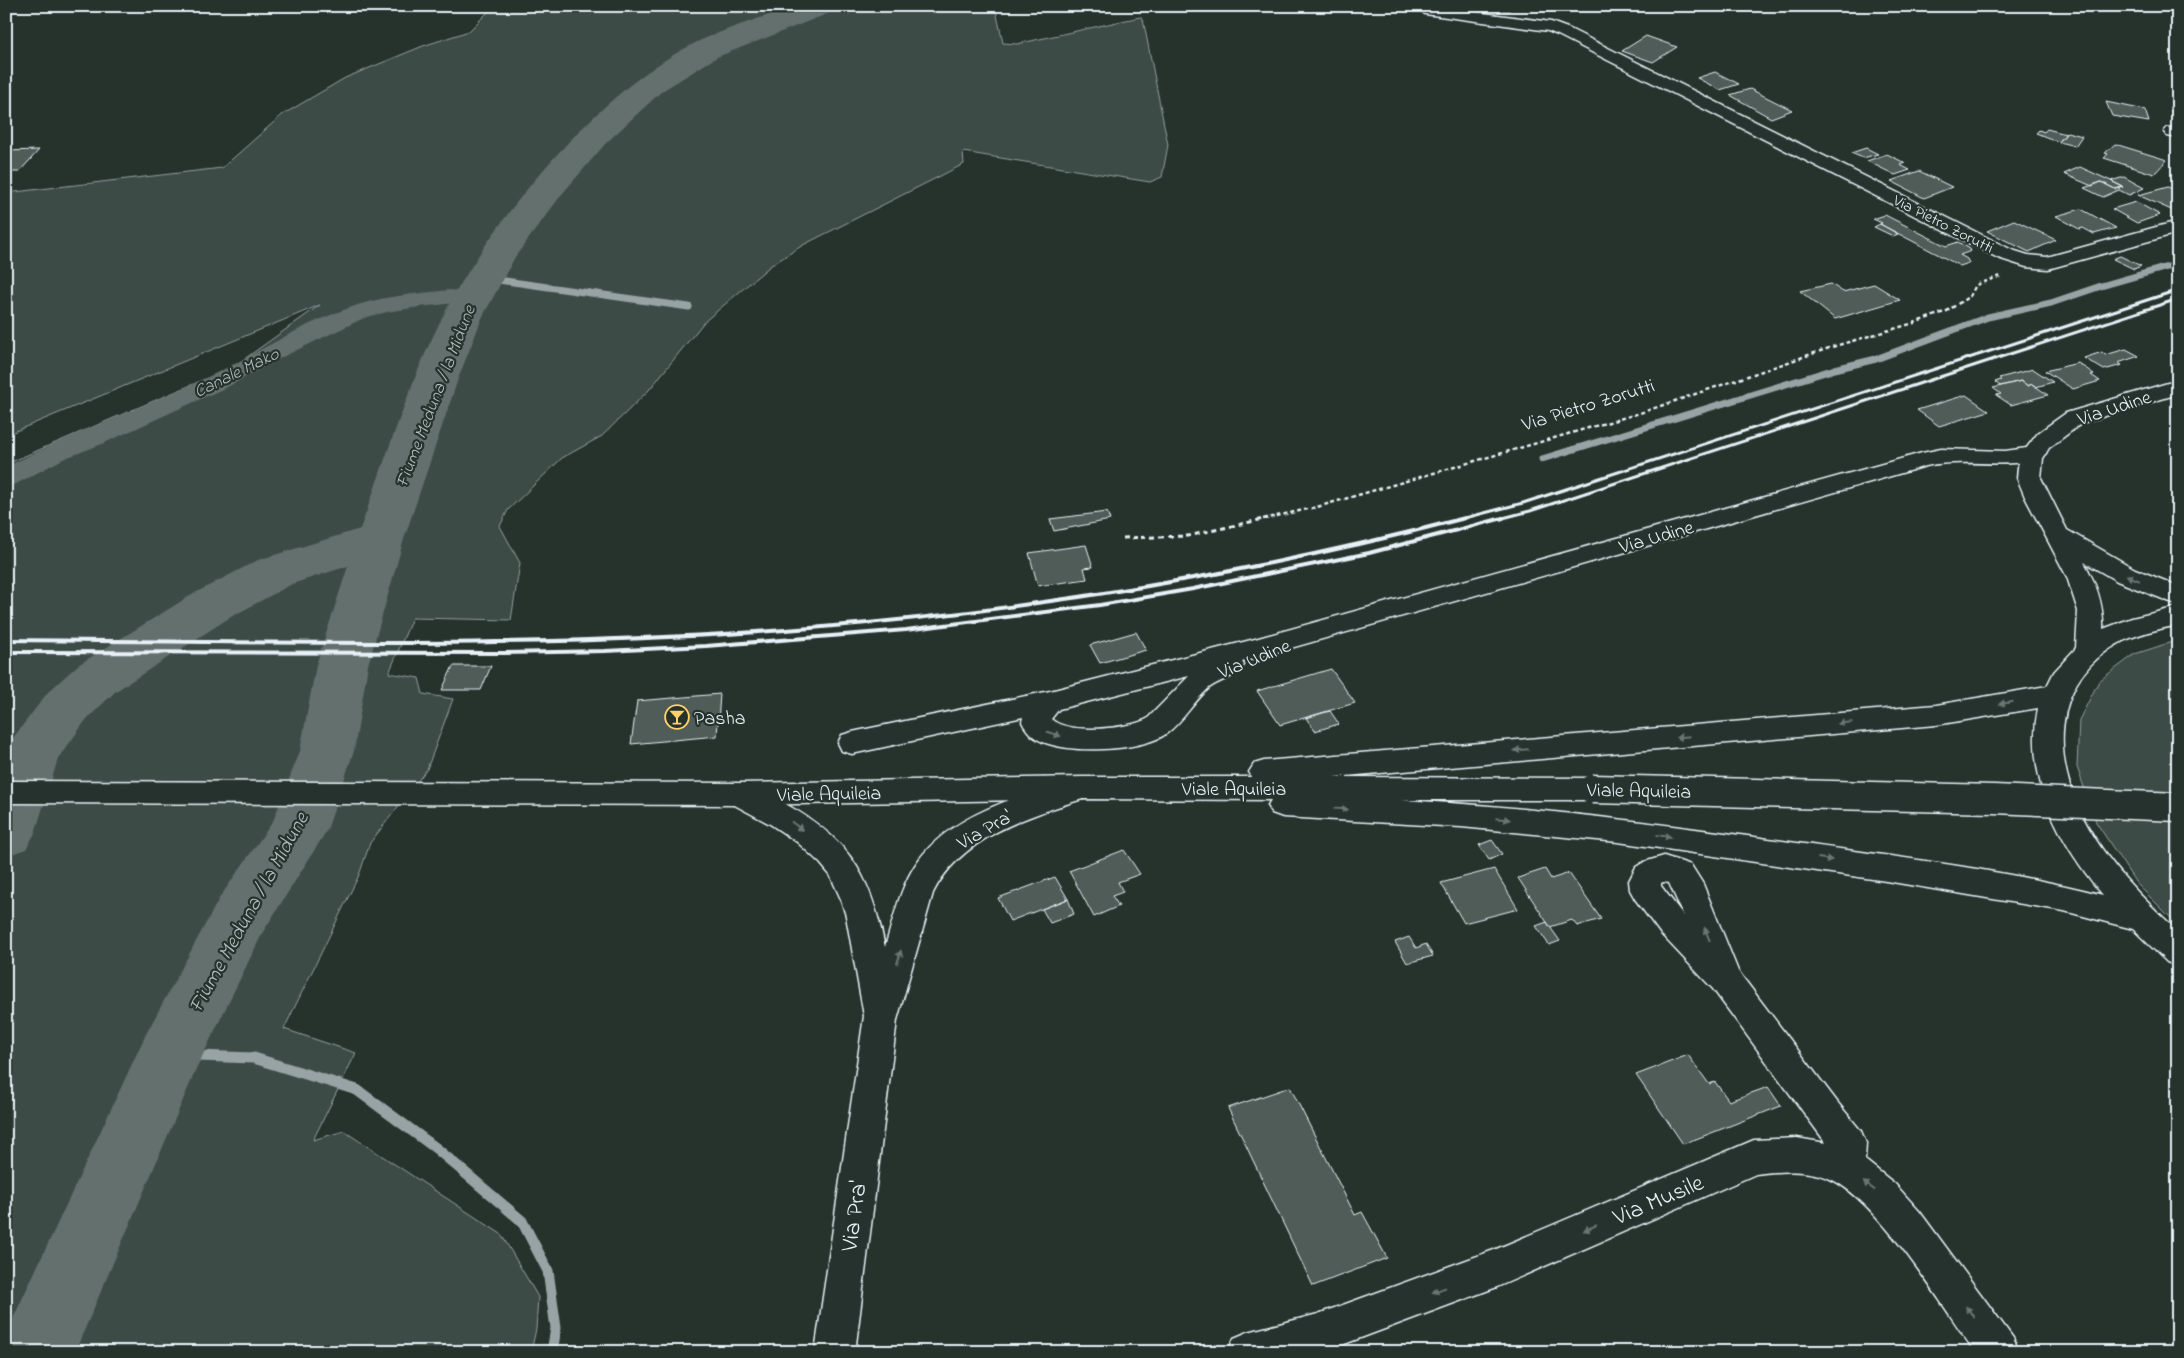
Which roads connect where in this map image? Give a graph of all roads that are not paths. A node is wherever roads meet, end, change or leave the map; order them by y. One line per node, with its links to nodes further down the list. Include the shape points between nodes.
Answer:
1 (1430, 11): 2 (main road, Via Pietro Zorutti, via 1564,32 2005,254 2026,261 2048,263)
2 (2178, 227)
3 (2178, 388): 4 (main road, Via Udine, via 2074,418 2046,438)
4 (2034, 454): 5 (main road, Via Udine, via 2006,458); 6 (main road, Via Udine, via 2029,478)
5 (1969, 456): 6 (main road, Via Udine, via 2008,472); 10 (main road, Via Udine, via 1922,460)
6 (2034, 490): 7 (main road, Via Udine)
7 (2057, 533): 8 (main road, one-way to 7, via 2126,575); 11 (main road, Via Udine, via 2080,577 2090,611)
8 (2178, 596)
9 (2178, 616): 11 (main road, via 2129,629)
10 (1343, 625): 13 (main road, Via Udine); 13 (main road, Via Udine, one-way to 10, via 1039,711 1036,722 1047,732 1088,739 1147,731 1157,726 1200,682 1224,668)
11 (2089, 651): 12 (main road, via 2074,664)
12 (2054, 696): 15 (main road, one-way to 15, via 1936,715); 19 (main road, via 2047,725 2048,758 2058,795 2076,834)
13 (1050, 700): 14 (main road, Via Udine)
14 (852, 743)
15 (1083, 788): 17 (main road, Viale Aquileia); 18 (main road, Viale Aquileia, bridge, via 1592,789); 19 (main road, one-way to 19, via 1461,815 1618,830 1904,871 2064,898); 22 (main road, Via Pra', one-way to 15, via 917,893 930,870 968,834 1030,804)
16 (6, 792): 17 (main road, Viale Aquileia)
17 (739, 794): 22 (main road, Via Pra', one-way to 22, via 783,816 820,844 841,866 855,891 871,958)
18 (2178, 807)
19 (2141, 918): 20 (main road)
20 (2178, 952)
21 (1725, 980): 23 (main road, via 1848,1143 1848,1158)
22 (880, 1020): 24 (main road, Via Pra')
23 (1841, 1166): 25 (main road, Via Musile, one-way to 25, via 1809,1156 1779,1154 1754,1157 1497,1268 1318,1334); 26 (main road, Via Musile, one-way to 23, via 1904,1221 1875,1189)
24 (834, 1352)
25 (1248, 1352)
26 (1999, 1352)

